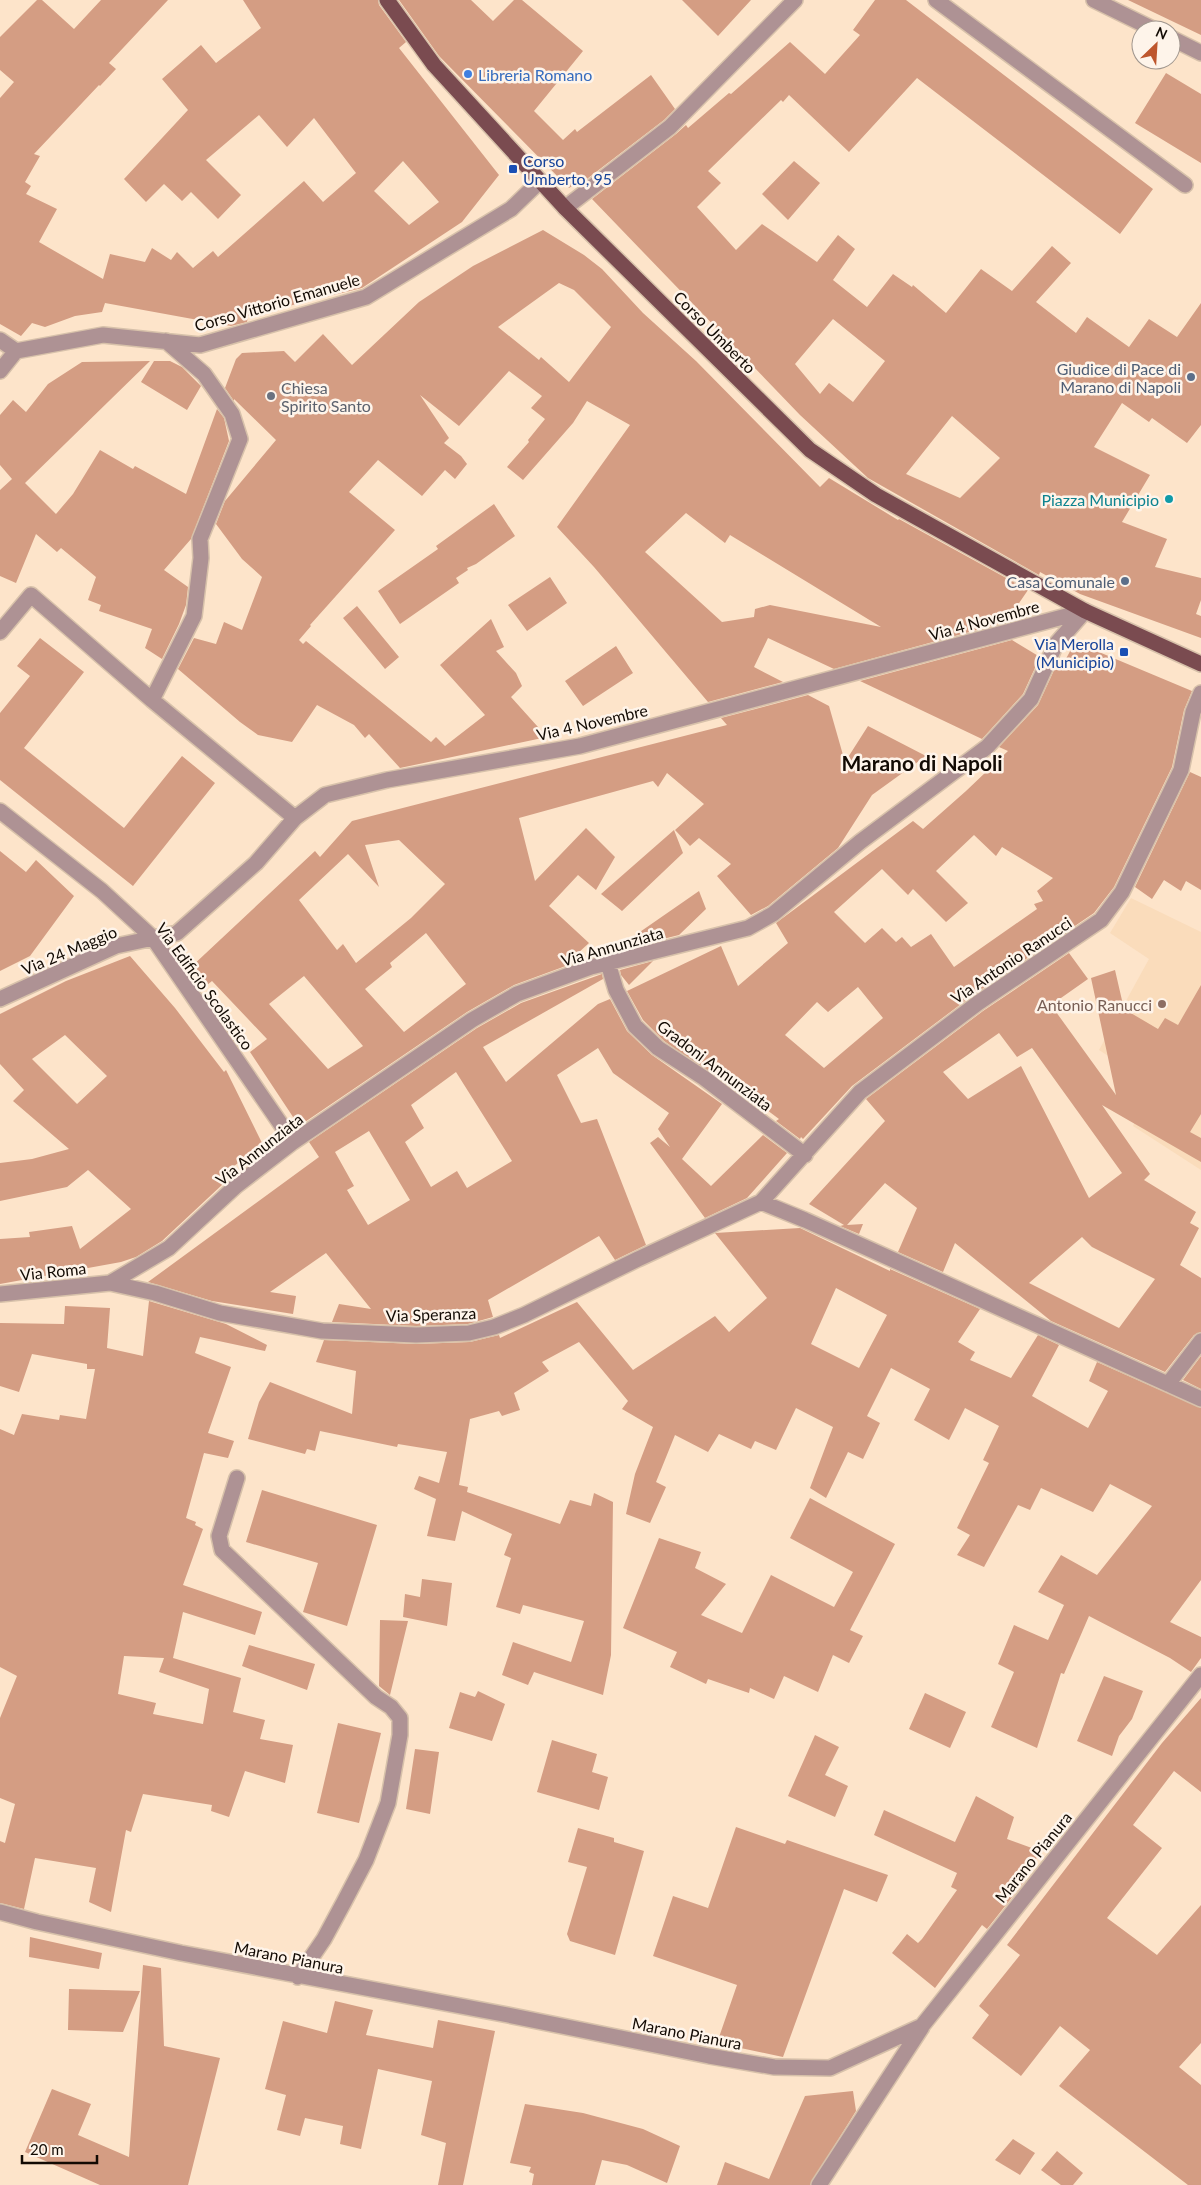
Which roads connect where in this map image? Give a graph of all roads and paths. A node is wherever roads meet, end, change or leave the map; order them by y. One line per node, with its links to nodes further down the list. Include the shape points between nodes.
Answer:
1 (387, 0): 8 (main road, Corso Umberto, via 434,65)
2 (795, 0): 10 (street, via 670,127)
3 (1094, 0): 5 (street)
4 (945, 3): 9 (street)
5 (1135, 20)
6 (1181, 43): 7 (street)
7 (1201, 53)
8 (540, 181): 10 (main road, Corso Umberto); 12 (street, Corso Vittorio Emanuele, via 511,209 366,297 200,345)
9 (1185, 185)
10 (565, 208): 15 (main road, Corso Umberto, via 810,450 876,495)
11 (0, 340): 13 (street)
12 (166, 342): 13 (street, Corso Vittorio Emanuele, via 103,335); 21 (street, via 204,374 232,414 240,439 200,539 194,616)
13 (16, 351): 14 (street)
14 (0, 371)
15 (1085, 611): 17 (main road, Corso Umberto); 23 (street, Via 4 Novembre, via 580,746 388,780 325,795); 25 (street, Via Annunziata, via 1056,644 1031,699 987,747 860,842 773,914 748,928)
16 (0, 632): 21 (street, via 31,596)
17 (1182, 654): 18 (street); 19 (main road, Corso Umberto)
18 (1201, 656)
19 (1201, 664)
20 (1201, 693): 28 (street, Via Antonio Ranucci, via 1193,712 1180,770 1122,892 1101,920 978,1002 860,1092)
21 (152, 700): 23 (street)
22 (0, 811): 24 (street, Via Edificio Scolastico, via 102,891)
23 (295, 818): 24 (street, Via 4 Novembre, via 256,863 177,933)
24 (153, 938): 26 (street, Via 24 Maggio, via 116,946); 27 (street, Via Edificio Scolastico)
25 (608, 964): 27 (street, Via Annunziata, via 591,967 509,999 472,1020); 28 (street, Gradoni Annunziata, via 616,990 635,1026 658,1048 704,1078)
26 (0, 999)
27 (293, 1142): 30 (street, Via Annunziata, via 236,1186 169,1248)
28 (804, 1155): 29 (street, Via Antonio Ranucci)
29 (761, 1202): 30 (street, Via Speranza, via 524,1315 469,1333 416,1335 322,1331 220,1313); 33 (street)
30 (110, 1283): 31 (street, Via Roma)
31 (0, 1294)
32 (1201, 1341): 33 (street)
33 (1168, 1384): 34 (street)
34 (1201, 1399)
35 (237, 1478): 38 (street, via 219,1536 222,1550 376,1697 391,1706 400,1718 388,1803 369,1852 324,1939)
36 (1199, 1681): 39 (street, Marano Pianura)
37 (0, 1912): 38 (street, Marano Pianura)
38 (298, 1977): 39 (street, Marano Pianura, via 774,2067 830,2068)
39 (922, 2026): 40 (street)
40 (819, 2185)

